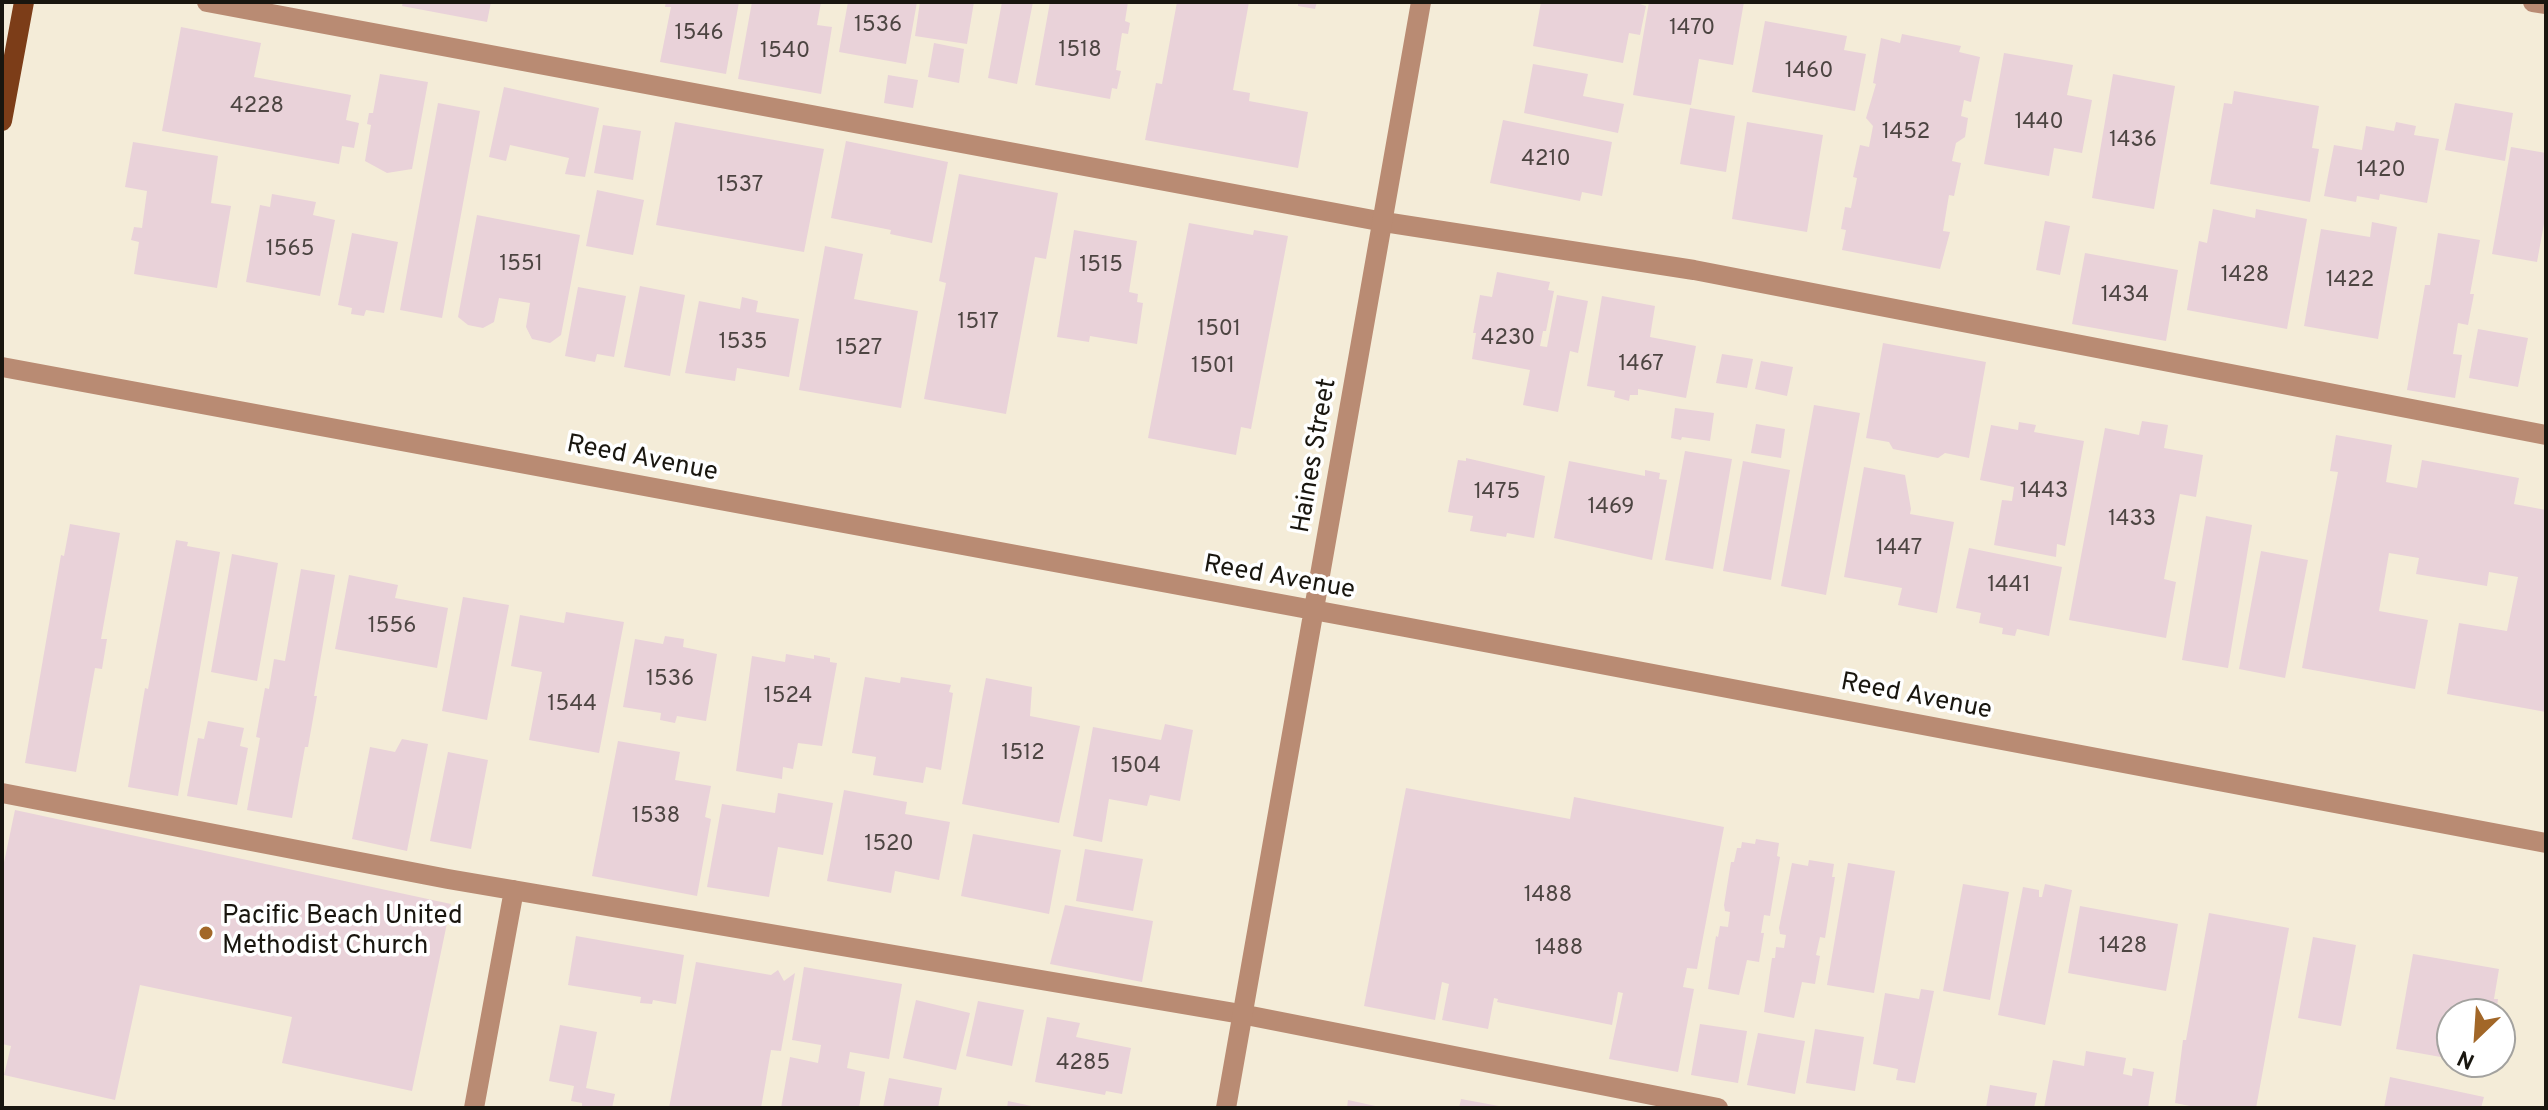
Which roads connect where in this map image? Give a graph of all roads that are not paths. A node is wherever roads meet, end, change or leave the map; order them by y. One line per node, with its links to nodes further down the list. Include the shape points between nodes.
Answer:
1 (24, 2): 6 (main road)
2 (207, 2): 7 (street)
3 (1421, 2): 7 (street, Haines Street)
4 (2533, 2): 5 (street)
5 (2546, 4)
6 (2, 121)
7 (1384, 222): 9 (street, via 1694,270); 10 (street, Haines Street)
8 (2, 367): 10 (street, Reed Avenue)
9 (2546, 435)
10 (1314, 612): 12 (street, Reed Avenue); 14 (street, Haines Street)
11 (2, 793): 13 (street)
12 (2546, 843)
13 (514, 890): 14 (street); 15 (street)
14 (1241, 1014): 16 (street, Haines Street); 17 (street)
15 (474, 1108)
16 (1226, 1108)
17 (1718, 1108)

